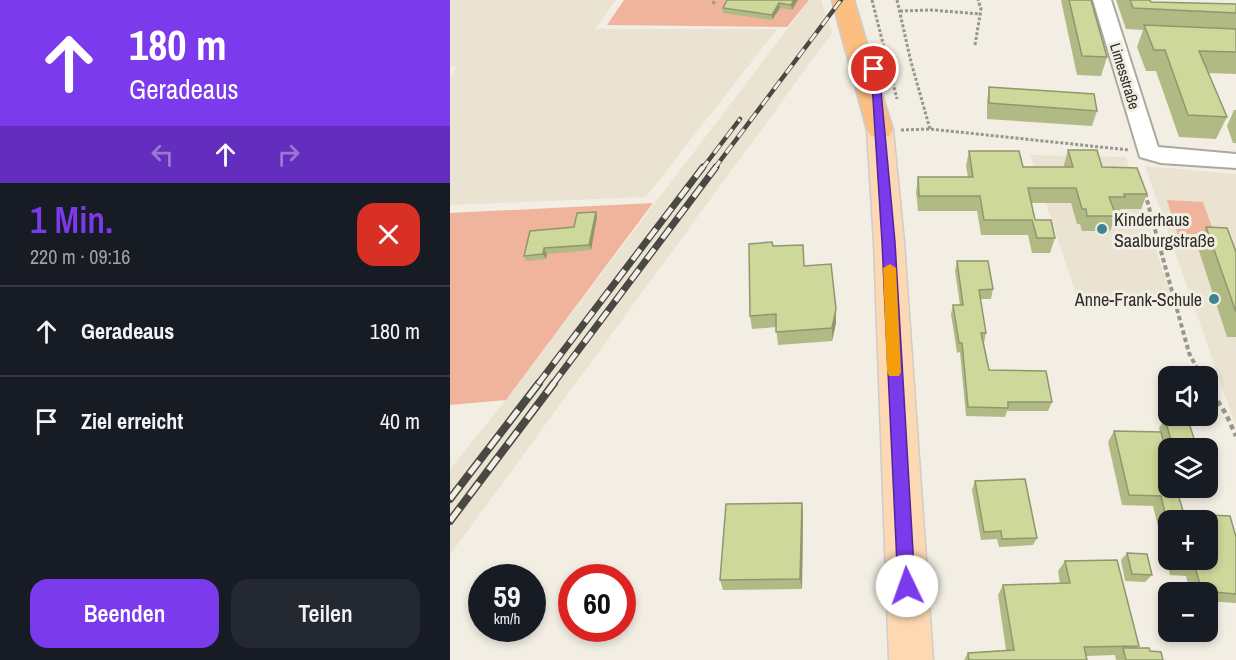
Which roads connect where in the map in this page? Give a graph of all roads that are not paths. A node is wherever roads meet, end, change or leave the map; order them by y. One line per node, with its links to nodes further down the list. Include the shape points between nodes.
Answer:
1 (843, 0): 6 (highway)
2 (863, 0): 6 (highway)
3 (1102, 0): 4 (street, Limesstraße)
4 (1114, 38): 5 (street); 7 (street, Limesstraße, via 1148,152)
5 (1136, 39)
6 (880, 130): 8 (main road)
7 (1236, 161)
8 (911, 660)

